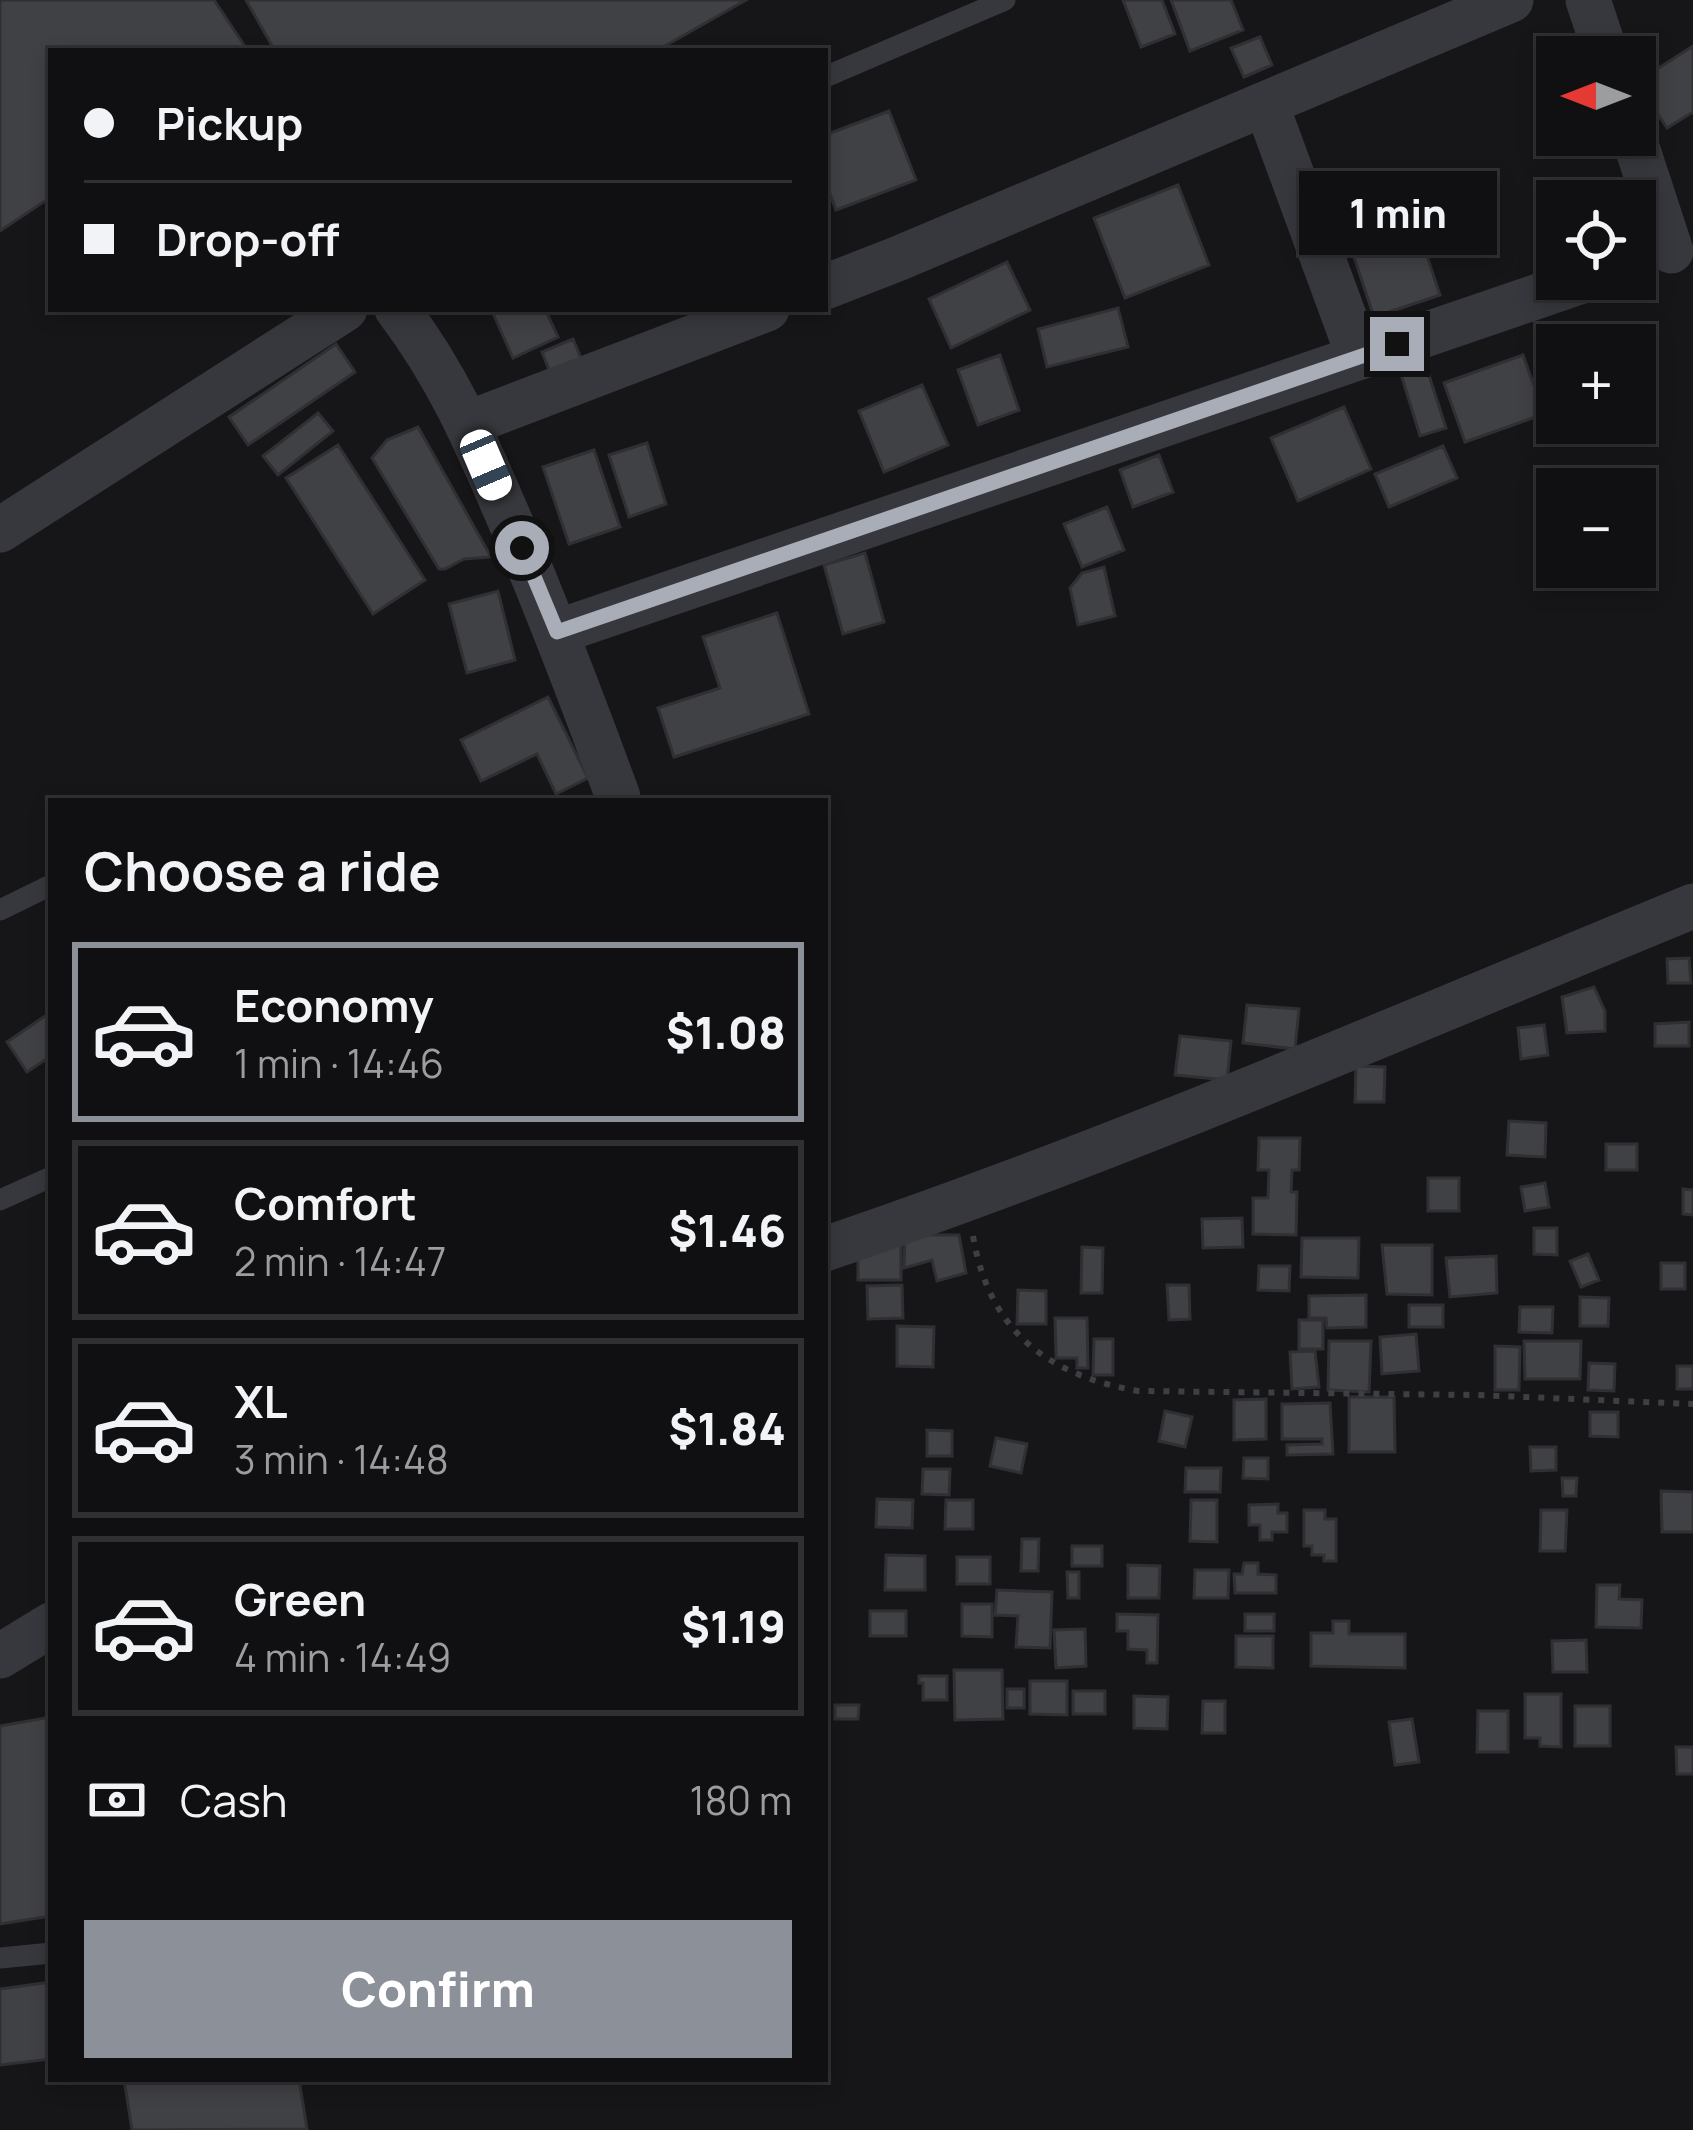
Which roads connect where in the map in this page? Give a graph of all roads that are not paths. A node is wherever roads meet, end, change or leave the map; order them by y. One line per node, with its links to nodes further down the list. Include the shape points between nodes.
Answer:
1 (1005, 0): 5 (lane)
2 (1511, 0): 6 (street)
3 (1588, 0): 4 (street)
4 (1600, 36)
5 (828, 76)
6 (1266, 104): 9 (street); 14 (street)
7 (1639, 156): 8 (street)
8 (1666, 252)
9 (828, 286)
10 (1536, 297): 14 (street)
11 (339, 312): 16 (street)
12 (400, 312): 15 (street)
13 (759, 312): 15 (street)
14 (1359, 357): 17 (street)
15 (469, 423): 17 (street)
16 (0, 530)
17 (557, 632): 18 (street)
18 (618, 797)
19 (48, 886): 21 (lane)
20 (1693, 906): 24 (street, via 1139,1134)
21 (0, 910)
22 (48, 1178): 23 (lane)
23 (0, 1200)
24 (828, 1248)
25 (48, 1627): 26 (street)
26 (0, 1657)
27 (48, 1953): 28 (lane)
28 (0, 1958)

